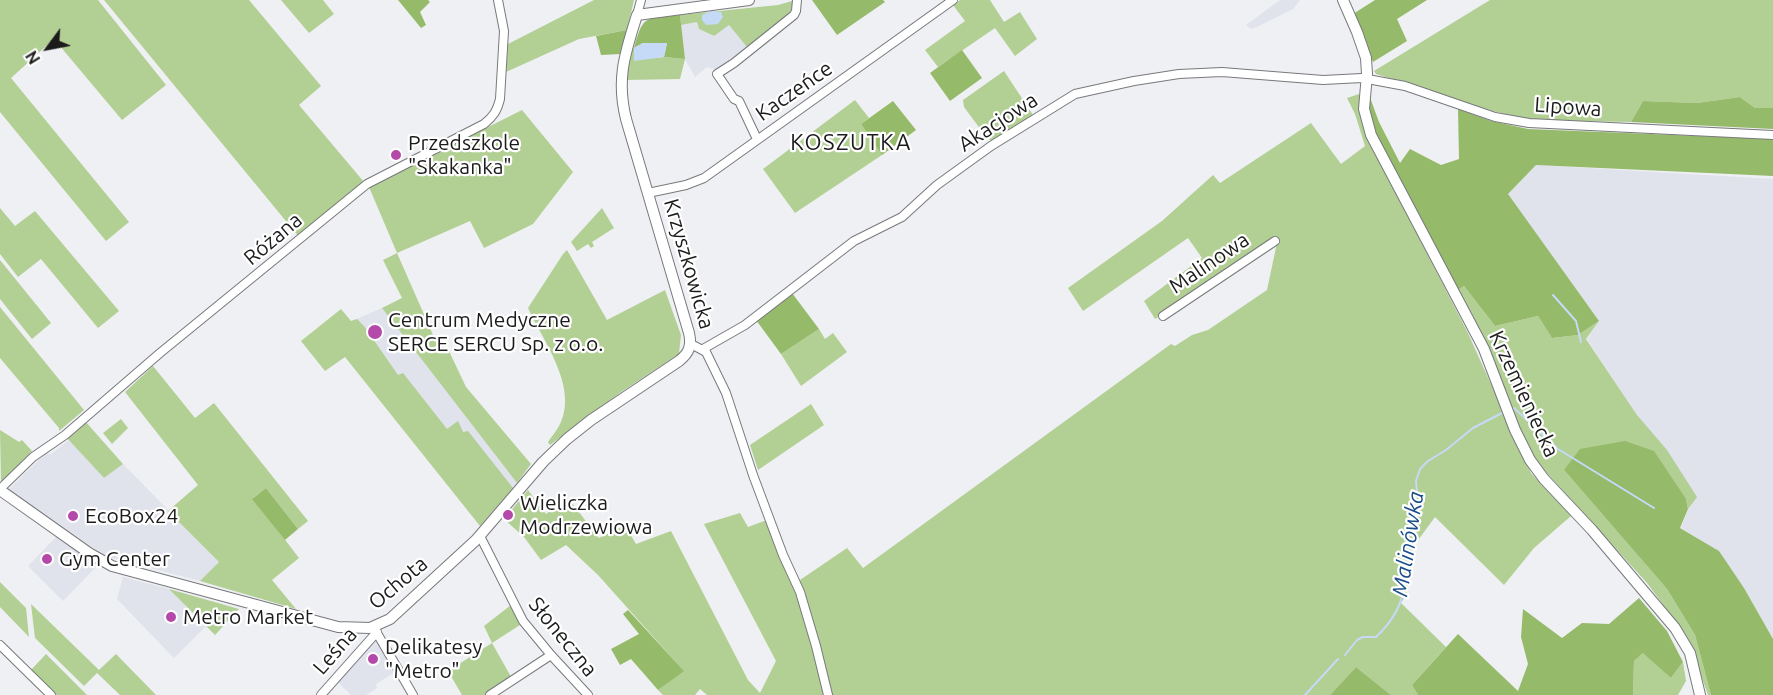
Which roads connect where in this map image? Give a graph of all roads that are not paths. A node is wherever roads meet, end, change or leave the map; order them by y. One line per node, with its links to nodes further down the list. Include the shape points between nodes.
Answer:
1 (498, 0): 16 (street, Różana, via 504,31 500,99 493,117 367,184 65,435 33,457)
2 (640, 0): 7 (street, Krzyszkowicka)
3 (749, 0): 7 (street)
4 (797, 0): 10 (street, via 794,15 717,74 739,101)
5 (953, 0): 10 (street, Kaczeńce)
6 (1343, 0): 8 (street, Krzemieniecka, via 1363,49)
7 (637, 15): 11 (street, Krzyszkowicka, via 620,89)
8 (1367, 79): 9 (street, Lipowa, via 1405,86 1495,117 1529,123); 15 (street, Akacjowa, via 1323,80 1222,72 1179,74 1075,94 990,147 937,185 902,217 854,241 745,325); 27 (street, Krzemieniecka, via 1364,109 1372,139 1484,349 1524,449 1540,474 1675,628 1688,648)
9 (1773, 135)
10 (757, 139): 11 (street, Kaczeńce, via 704,178)
11 (648, 193): 14 (street, Krzyszkowicka)
12 (1275, 241): 13 (street, Malinowa)
13 (1163, 316)
14 (691, 344): 15 (street, Krzyszkowicka); 17 (street, Ochota, via 679,361 552,452)
15 (703, 349): 26 (street, Krzyszkowicka, via 726,393 800,592)
16 (0, 489): 18 (street, Ochota, via 112,566 338,627)
17 (480, 536): 18 (street, Ochota); 20 (street, Słoneczna, via 523,621)
18 (375, 630): 22 (street, Leśna); 23 (street)
19 (0, 645): 21 (street)
20 (551, 655): 24 (street); 25 (street, Słoneczna)
21 (51, 695)
22 (321, 695)
23 (413, 695)
24 (490, 695)
25 (588, 695)
26 (828, 695)
27 (1700, 695)

